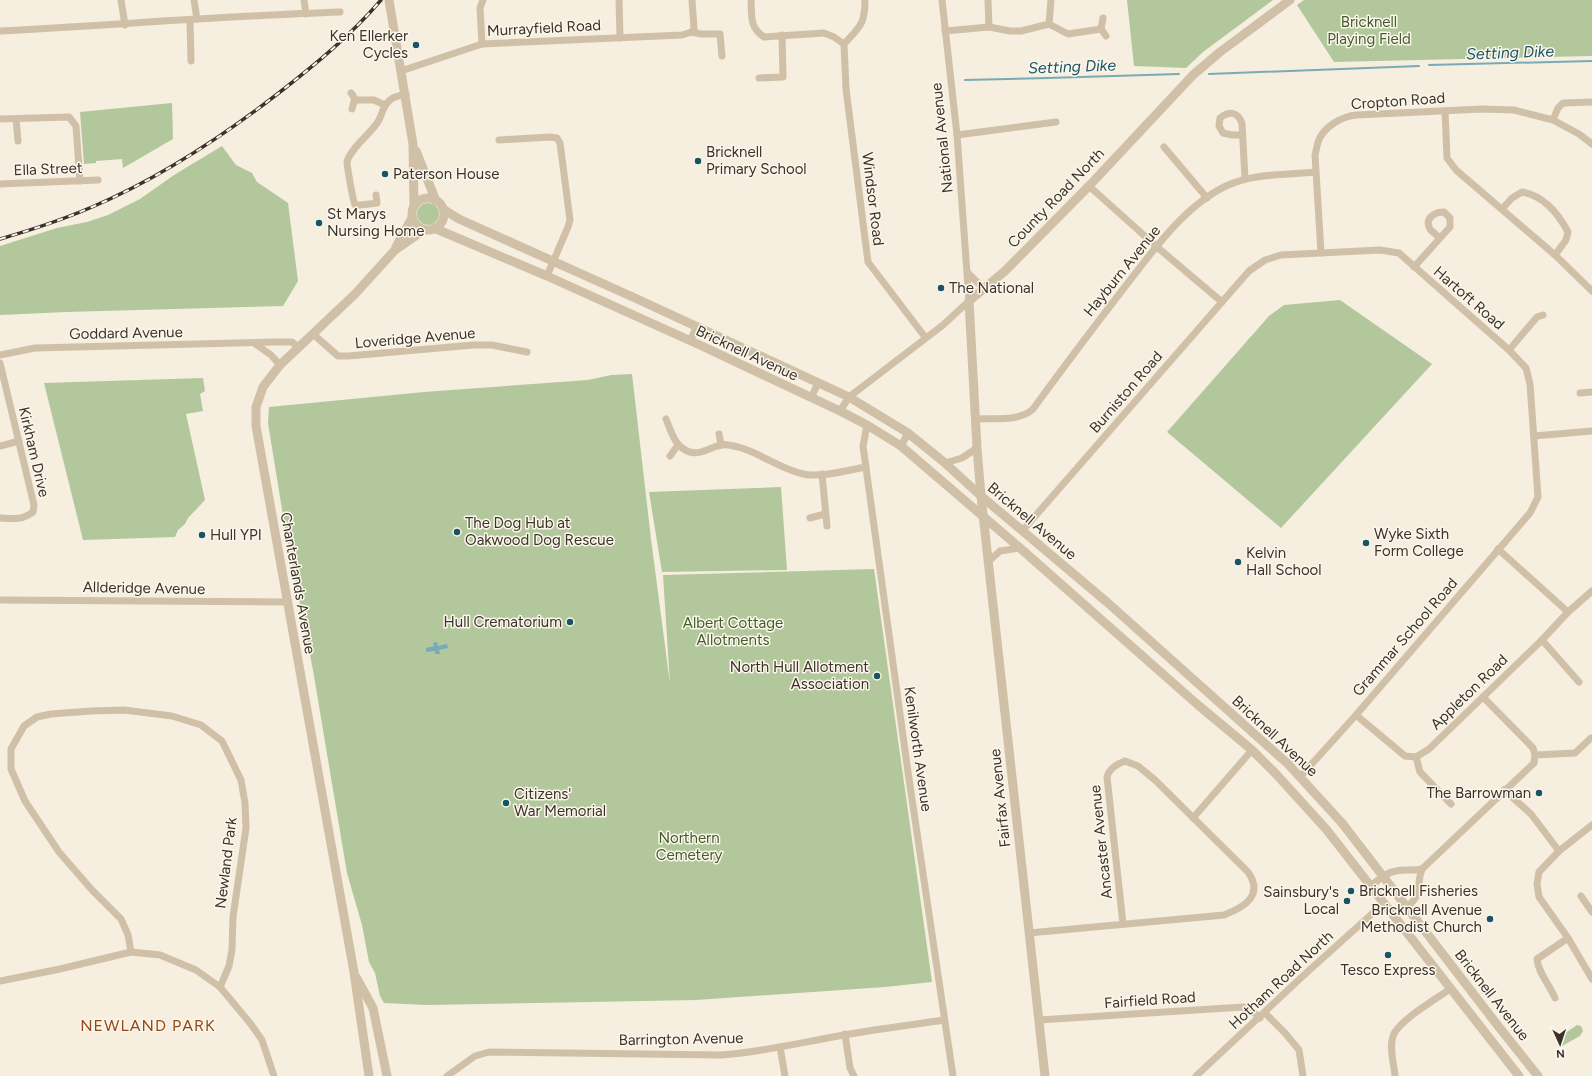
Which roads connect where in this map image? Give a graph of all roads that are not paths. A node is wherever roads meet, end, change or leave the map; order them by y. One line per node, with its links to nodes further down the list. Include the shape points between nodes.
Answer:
1 (121, 0): 19 (street)
2 (194, 0): 17 (street)
3 (304, 0): 15 (street)
4 (389, 0): 32 (street)
5 (482, 0): 28 (street)
6 (619, 0): 27 (street)
7 (692, 0): 24 (street)
8 (751, 0): 25 (street, via 753,27 757,33 764,37)
9 (865, 0): 29 (street, via 864,18 856,32)
10 (942, 0): 23 (street, National Avenue)
11 (988, 0): 20 (street)
12 (1051, 0): 18 (street)
13 (1290, 0): 57 (street, County Road North, via 1193,75)
14 (340, 12): 15 (street)
15 (306, 14): 17 (street)
16 (1102, 18): 21 (street)
17 (194, 19): 19 (street); 31 (street)
18 (1049, 24): 20 (street, via 1021,31); 21 (street, via 1068,34)
19 (125, 25): 22 (street)
20 (989, 27): 23 (street)
21 (1101, 29): 26 (street)
22 (0, 31)
23 (945, 31): 45 (street, National Avenue)
24 (692, 32): 27 (street, Murrayfield Road, via 688,35); 30 (street, Murrayfield Road, via 720,34)
25 (782, 36): 29 (street, via 824,34); 33 (street, via 782,77)
26 (1106, 36)
27 (620, 38): 28 (street, Murrayfield Road)
28 (482, 44): 32 (street, Murrayfield Road)
29 (844, 44): 84 (street, Windsor Road, via 846,89 868,262)
30 (722, 56)
31 (191, 61)
32 (401, 71): 35 (street)
33 (759, 78)
34 (351, 93): 36 (street)
35 (406, 94): 38 (street, via 392,98); 49 (street)
36 (355, 100): 38 (street, via 374,100); 39 (street)
37 (1592, 102): 43 (street, via 1563,103)
38 (385, 105): 58 (street, via 379,120 352,152 347,162 355,205 377,203)
39 (352, 109)
40 (1445, 111): 43 (street, Cropton Road, via 1482,108 1514,110); 52 (street, Cropton Road, via 1353,116 1338,121 1323,133 1318,142 1315,155); 63 (street, via 1447,158 1456,170)
41 (0, 119): 42 (street)
42 (16, 119): 48 (street); 55 (street, via 69,117 76,126)
43 (1553, 120): 50 (street, Cropton Road)
44 (1056, 122): 45 (street)
45 (957, 135): 75 (street, National Avenue)
46 (1242, 135): 53 (street)
47 (499, 140): 72 (street, via 550,137 557,138 560,143 570,220)
48 (18, 141)
49 (413, 144): 60 (street); 61 (street)
50 (1592, 144)
51 (1164, 147): 59 (street)
52 (1316, 172): 53 (street, Hayburn Avenue); 70 (street, Cropton Road)
53 (1245, 179): 59 (street, Hayburn Avenue, via 1226,186)
54 (98, 180): 55 (street, Ella Street)
55 (80, 181): 56 (street, Ella Street)
56 (0, 184)
57 (1089, 186): 68 (street); 77 (street, County Road North)
58 (376, 196)
59 (1207, 198): 68 (street, Hayburn Avenue, via 1179,221)
60 (436, 201): 61 (street, via 429,198 419,201); 62 (street)
61 (414, 206): 64 (street)
62 (443, 209): 65 (street, via 444,216); 72 (street, Bricknell Avenue, via 459,219)
63 (1502, 209): 71 (street); 71 (street, via 1522,192 1532,194 1551,208 1568,232 1566,240)
64 (412, 218): 66 (street, via 416,225); 69 (street, Chanterlands Avenue)
65 (434, 228): 66 (street); 76 (street, Bricknell Avenue)
66 (424, 230): 69 (street, Chanterlands Avenue)
67 (1440, 238): 73 (street)
68 (1157, 247): 80 (street); 100 (street, Hayburn Avenue, via 1033,409 1019,417)
69 (395, 250): 83 (street, Chanterlands Avenue, via 355,294)
70 (1321, 253): 73 (street, Hartoft Road, via 1380,250 1399,253); 74 (street, Hartoft Road, via 1281,255 1264,260)
71 (1555, 255): 78 (street)
72 (554, 261): 76 (street); 82 (street, Bricknell Avenue)
73 (1414, 267): 88 (street, Hartoft Road)
74 (1249, 271): 80 (street, Burniston Road)
75 (968, 273): 77 (street); 79 (street, National Avenue)
76 (547, 276): 85 (street, Bricknell Avenue)
77 (984, 289): 79 (street, County Road North)
78 (1592, 291)
79 (969, 301): 84 (street, County Road North, via 944,325); 100 (street, National Avenue)
80 (1222, 302): 123 (street, Burniston Road)
81 (1543, 315): 88 (street, via 1537,317)
82 (697, 326): 85 (street); 93 (street, Bricknell Avenue)
83 (313, 334): 87 (street, Chanterlands Avenue); 89 (street, Loveridge Avenue, via 338,356 473,345 492,345)
84 (925, 338): 96 (street, County Road North)
85 (690, 341): 97 (street, Bricknell Avenue)
86 (254, 343): 87 (street, Goddard Avenue, via 292,342); 90 (street, Goddard Avenue, via 35,348); 92 (street)
87 (299, 348): 92 (street, Chanterlands Avenue)
88 (1509, 350): 105 (street, Hartoft Road, via 1526,368 1530,384)
89 (527, 352)
90 (0, 355)
91 (0, 363): 106 (street, Kirkham Drive)
92 (280, 365): 129 (street, Chanterlands Avenue, via 263,387 256,406 256,426)
93 (818, 383): 96 (street, Bricknell Avenue); 97 (street)
94 (1592, 392): 95 (street)
95 (1580, 393)
96 (849, 397): 98 (street, County Road North); 103 (street, Bricknell Avenue)
97 (811, 398): 98 (street, Bricknell Avenue)
98 (840, 412): 101 (street, Bricknell Avenue)
99 (666, 419): 108 (street)
100 (975, 419): 111 (street, National Avenue)
101 (867, 425): 110 (street, Bricknell Avenue); 114 (street, Kenilworth Avenue, via 863,446)
102 (1592, 431): 105 (street)
103 (908, 432): 110 (street); 113 (street, Bricknell Avenue)
104 (719, 434): 107 (street)
105 (1534, 436): 117 (street, Hartoft Road, via 1538,497)
106 (19, 441): 109 (street); 120 (street, Kirkham Drive, via 34,505 33,512 26,518)
107 (721, 444): 108 (street, via 702,452 690,452); 115 (street, via 746,450 803,474)
108 (678, 445): 112 (street)
109 (0, 446)
110 (901, 446): 119 (street, Bricknell Avenue)
111 (977, 448): 113 (street, via 962,458); 116 (street, National Avenue)
112 (670, 456)
113 (945, 463): 116 (street, Bricknell Avenue)
114 (866, 467): 115 (street); 166 (street, Kenilworth Avenue)
115 (822, 474): 118 (street)
116 (981, 496): 119 (street, National Avenue); 123 (street, Bricknell Avenue)
117 (1530, 513): 125 (street, Grammar School Road)
118 (825, 514): 121 (street); 122 (street)
119 (983, 516): 124 (street, Bricknell Avenue); 126 (street, Fairfax Avenue)
120 (0, 518)
121 (810, 518)
122 (827, 526)
123 (1023, 530): 133 (street, Bricknell Avenue)
124 (1020, 548): 126 (street, Bricknell Avenue, via 1000,551); 135 (street, Bricknell Avenue)
125 (1498, 549): 130 (street); 136 (street, Grammar School Road)
126 (988, 562): 156 (street, Fairfax Avenue)
127 (1592, 591): 130 (street, Appleton Road)
128 (0, 600): 129 (street, Allderidge Avenue)
129 (288, 602): 159 (street, Chanterlands Avenue)
130 (1568, 612): 131 (street, Appleton Road)
131 (1542, 640): 132 (street); 134 (street, Appleton Road)
132 (1579, 682)
133 (1208, 694): 135 (street); 141 (street, Bricknell Avenue, via 1251,730)
134 (1483, 697): 139 (street, Appleton Road, via 1429,749); 140 (street, via 1533,748)
135 (1198, 705): 138 (street, Bricknell Avenue)
136 (1356, 715): 139 (street, via 1405,756); 141 (street, Grammar School Road)
137 (1591, 738): 140 (street, via 1575,753)
138 (1252, 750): 144 (street); 149 (street, Bricknell Avenue, via 1321,824)
139 (1416, 757): 143 (street, via 1420,772)
140 (1535, 759): 142 (street)
141 (1300, 777): 148 (street, Bricknell Avenue, via 1342,823)
142 (1504, 790): 146 (street, via 1531,814); 147 (street)
143 (1451, 804)
144 (1193, 818): 155 (street, Ancaster Avenue, via 1248,872 1253,879 1253,895 1239,910 1224,915); 155 (street, Ancaster Avenue, via 1138,766 1125,761 1115,765 1108,773 1107,785)
145 (1592, 825): 146 (street)
146 (1559, 851): 157 (street, via 1540,872 1537,884 1539,897)
147 (1422, 869): 148 (street, via 1395,870); 152 (street, via 1417,894)
148 (1384, 876): 149 (street); 152 (street, Bricknell Avenue)
149 (1371, 886): 151 (street, Bricknell Avenue)
150 (1582, 896): 153 (street)
151 (1384, 903): 154 (street, Bricknell Avenue); 165 (street, Hotham Road North)
152 (1408, 907): 154 (street); 182 (street, Bricknell Avenue)
153 (1592, 912)
154 (1394, 916): 163 (street, Bricknell Avenue)
155 (1123, 924): 156 (street, Ancaster Avenue)
156 (1029, 933): 167 (street, Fairfax Avenue)
157 (1568, 938): 160 (street); 164 (street, via 1537,959 1538,966)
158 (131, 952): 161 (street, via 68,968); 162 (street, via 160,955 175,960 196,970); 162 (street, Newland Park, via 128,935 121,919 59,852 25,800 11,769 11,749 24,726 37,717 124,710 172,716 201,725 222,741 241,780 246,803 246,828 232,917 230,966)
159 (354, 972): 171 (street, Chanterlands Avenue); 172 (street, Chanterlands Avenue, via 373,1008)
160 (1591, 976)
161 (0, 981)
162 (220, 987): 170 (street, via 262,1040)
163 (1450, 989): 180 (street, via 1401,1024 1393,1036); 181 (street, Bricknell Avenue)
164 (1555, 998)
165 (1262, 1015): 167 (street, Fairfield Road, via 1243,1007); 178 (street, Hotham Road North); 179 (street, Fairfield Road, via 1285,1033 1298,1050)
166 (944, 1020): 168 (street, Barrington Avenue); 176 (street, Kenilworth Avenue)
167 (1039, 1020): 177 (street, Fairfax Avenue)
168 (845, 1034): 169 (street, Barrington Avenue); 175 (street, via 850,1068)
169 (780, 1047): 173 (street, Barrington Avenue, via 721,1055 489,1052 475,1056); 174 (street)
170 (274, 1076)
171 (369, 1076)
172 (387, 1076)
173 (447, 1076)
174 (785, 1076)
175 (854, 1076)
176 (952, 1076)
177 (1045, 1076)
178 (1196, 1076)
179 (1303, 1076)
180 (1395, 1076)
181 (1519, 1076)
182 (1538, 1076)

